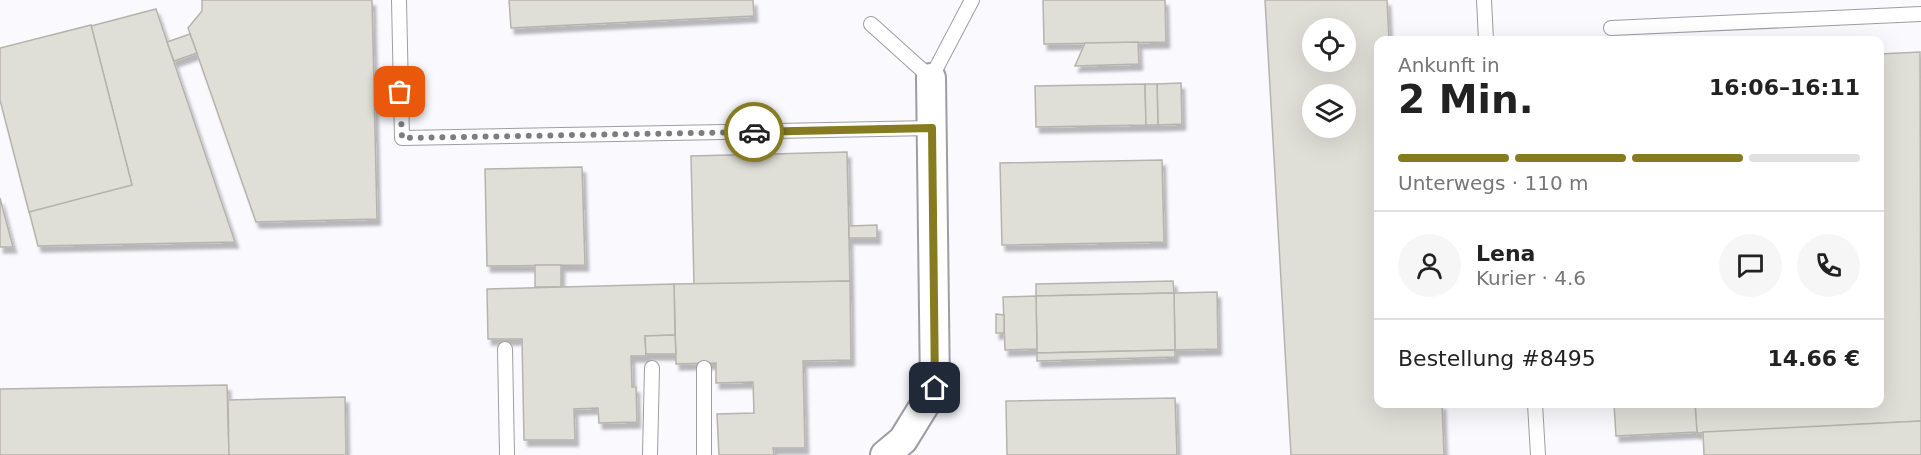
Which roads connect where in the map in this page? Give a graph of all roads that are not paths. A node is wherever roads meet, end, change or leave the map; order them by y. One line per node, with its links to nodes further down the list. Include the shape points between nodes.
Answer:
1 (399, 0): 9 (lane, via 402,138)
2 (972, 0): 8 (lane)
3 (1484, 0): 7 (lane)
4 (1921, 14): 6 (lane)
5 (871, 24): 8 (lane)
6 (1611, 28)
7 (1486, 36)
8 (931, 78): 9 (street)
9 (932, 128): 17 (street, via 935,388 903,440)
10 (505, 349): 14 (lane)
11 (652, 368): 15 (lane)
12 (704, 368): 16 (lane)
13 (1535, 408): 18 (lane)
14 (507, 455)
15 (650, 455)
16 (704, 455)
17 (885, 455)
18 (1538, 455)

